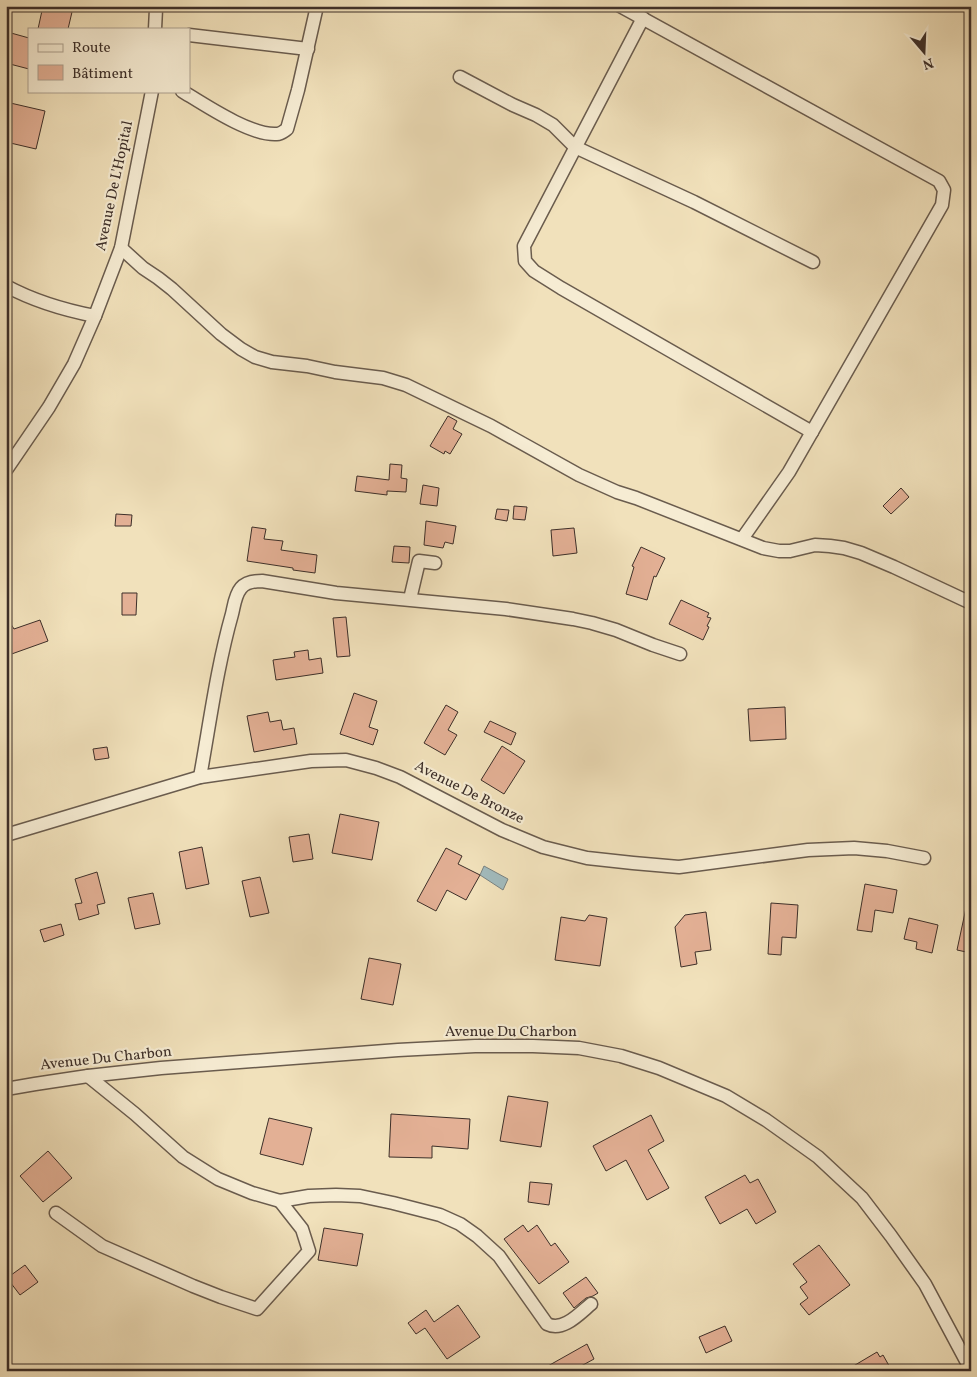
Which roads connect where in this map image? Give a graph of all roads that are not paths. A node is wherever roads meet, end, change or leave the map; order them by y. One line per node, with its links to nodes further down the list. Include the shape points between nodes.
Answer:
1 (317, 6): 7 (street)
2 (620, 6): 4 (street)
3 (157, 7): 5 (street)
4 (642, 18): 11 (street); 16 (street, via 939,180 944,190 942,205)
5 (155, 28)
6 (190, 35): 7 (street)
7 (308, 49): 10 (street, via 287,129 279,135 261,132 232,120)
8 (460, 77): 11 (street, via 553,125)
9 (152, 92): 12 (street, Avenue De L'Hopital)
10 (184, 92)
11 (575, 147): 13 (street); 16 (street, via 524,246 525,261 534,271 561,288)
12 (121, 248): 15 (street, Avenue De L'Hopital); 18 (street, via 221,334 255,357 383,378 406,385 617,492)
13 (813, 262)
14 (6, 286): 15 (street, via 39,301)
15 (95, 316): 17 (street, Avenue De L'Hopital, via 50,407)
16 (812, 432): 18 (street, via 789,472)
17 (6, 470)
18 (742, 539): 21 (street, via 778,551 815,545 844,548)
19 (435, 563): 20 (street, via 419,560)
20 (410, 599): 22 (street, via 515,610 592,623); 23 (street, via 262,581 242,587 219,669)
21 (971, 603)
22 (680, 654)
23 (200, 777): 24 (street, Avenue De Bronze); 25 (street, Avenue De Bronze, via 311,761 346,760 400,777 502,830 543,847 587,858 633,864 679,866 808,850 854,848)
24 (6, 835)
25 (924, 858)
26 (88, 1076): 27 (street, Avenue Du Charbon); 28 (street, via 183,1157 218,1179); 31 (street, Avenue Du Charbon, via 485,1046 579,1048 622,1056 659,1068 726,1096 766,1120 818,1157 862,1198 925,1284)
27 (6, 1089)
28 (280, 1201): 29 (street, via 302,1229 309,1251 257,1309 193,1286 102,1246); 30 (street, via 309,1196 360,1196 440,1215 460,1224 499,1256 547,1324 560,1326)
29 (56, 1213)
30 (591, 1304)
31 (971, 1370)

